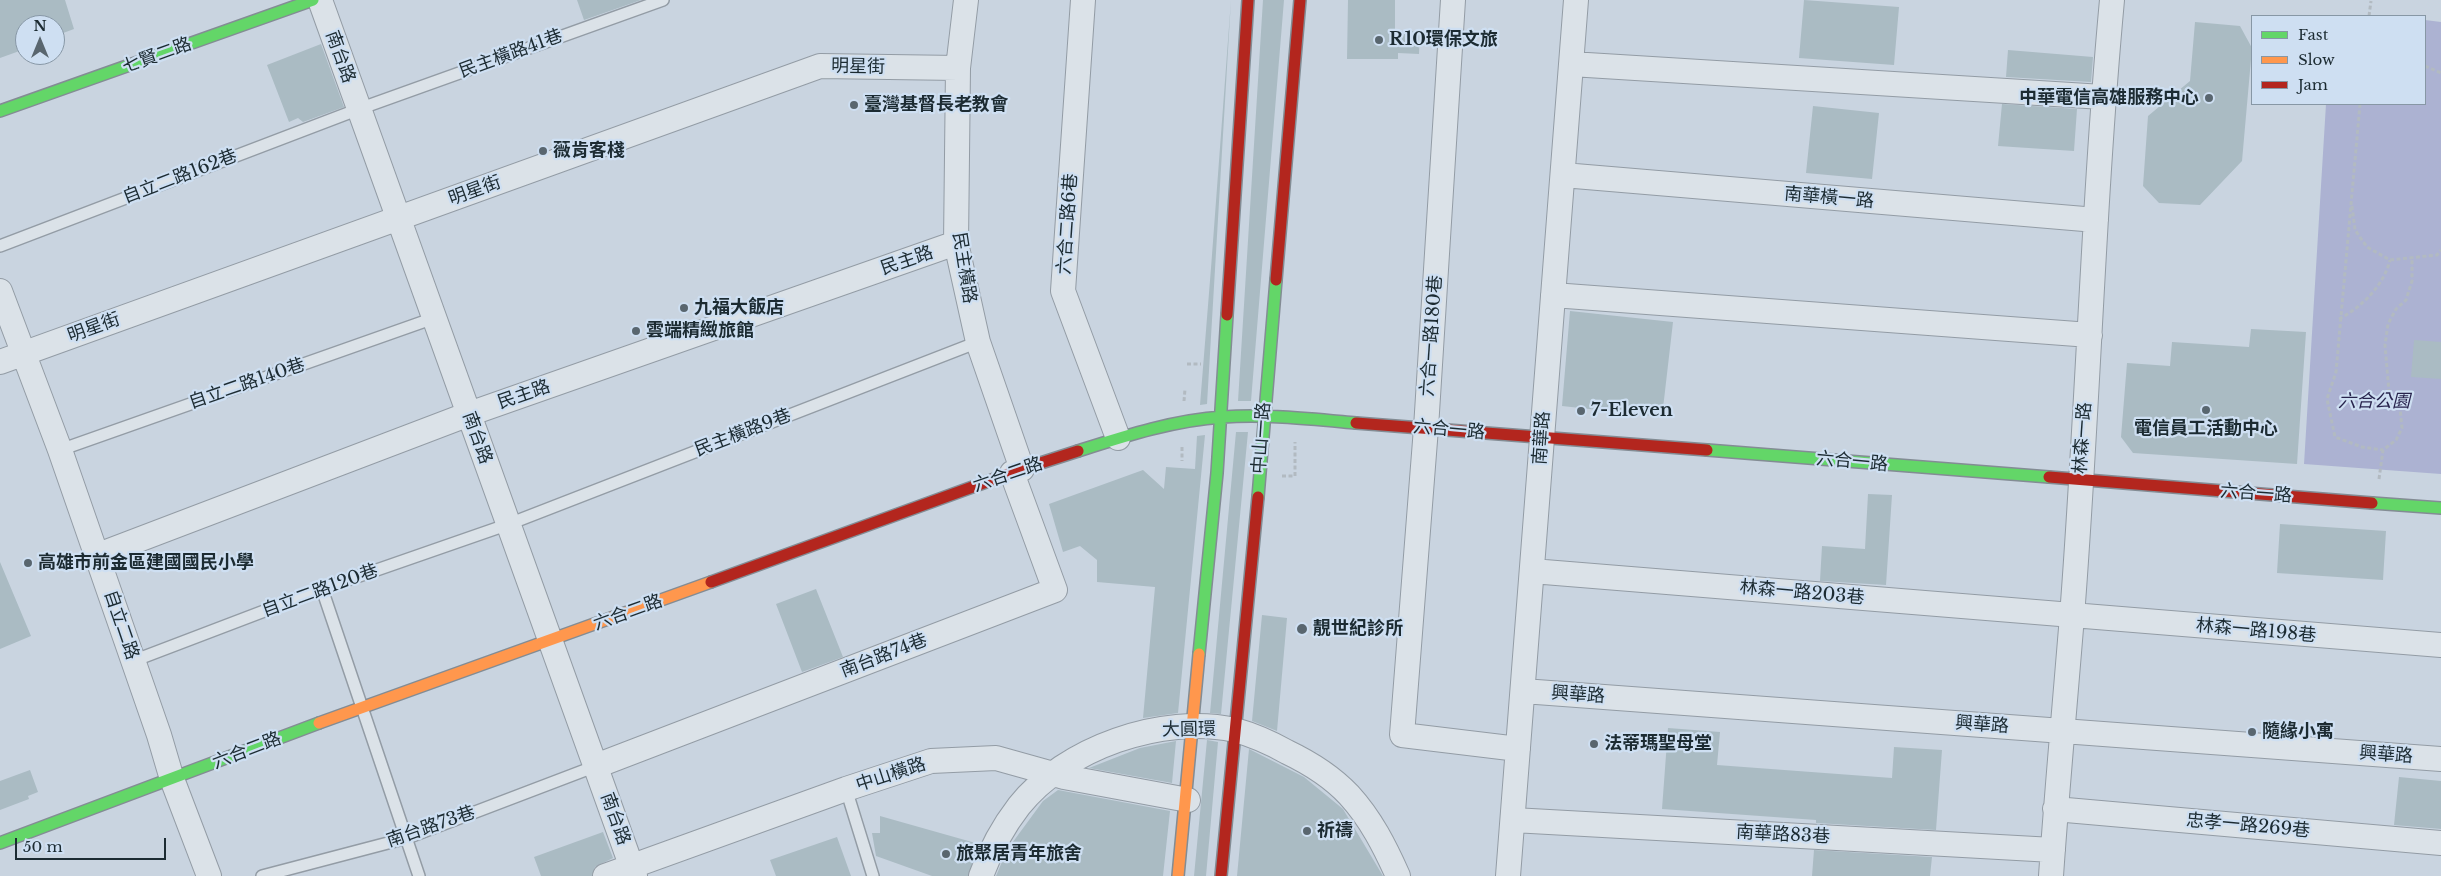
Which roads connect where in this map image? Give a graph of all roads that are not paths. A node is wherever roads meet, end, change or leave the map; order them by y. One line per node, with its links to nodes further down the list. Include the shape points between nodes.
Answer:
1 (313, 0): 15 (street, 七賢二路)
2 (320, 0): 14 (street, 南台路)
3 (663, 0): 14 (lane, 民主橫路41巷)
4 (966, 0): 12 (street, 民主橫路)
5 (1083, 0): 33 (street, 六合二路6巷, via 1063,291)
6 (1248, 0): 30 (street)
7 (1300, 0): 29 (street, 中山一路)
8 (1453, 0): 31 (street, 六合一路180巷)
9 (1576, 0): 11 (street, 南華路)
10 (2112, 0): 13 (street, 林森一路)
11 (1571, 64): 13 (street); 16 (street, 南華路)
12 (958, 68): 17 (street, 明星街, via 820,66); 19 (street, 民主橫路)
13 (2104, 97): 18 (street, 林森一路)
14 (359, 109): 17 (street, 南台路); 20 (lane, 自立二路162巷)
15 (0, 111)
16 (1562, 175): 18 (street, 南華橫一路); 22 (street, 南華路)
17 (398, 218): 23 (street, 南台路); 26 (street, 明星街)
18 (2096, 220): 24 (street, 林森一路)
19 (956, 243): 25 (street, 民主橫路); 28 (street, 民主路)
20 (0, 246)
21 (0, 290): 26 (street, 自立二路)
22 (1553, 295): 24 (street); 32 (street, 南華路)
23 (434, 318): 28 (street, 南台路); 34 (lane, 自立二路140巷)
24 (2090, 335): 36 (street, 林森一路)
25 (978, 342): 35 (street, 民主橫路); 38 (lane, 民主橫路9巷)
26 (24, 354): 27 (street, 明星街); 34 (street, 自立二路)
27 (0, 362)
28 (469, 414): 38 (street, 南台路); 39 (street, 民主路)
29 (1264, 416): 30 (street, 六合二路); 31 (street, 六合一路); 49 (street, 中山一路)
30 (1222, 417): 33 (street, 六合二路); 48 (street)
31 (1426, 428): 32 (street, 六合一路); 51 (street, 六合一路180巷, via 1402,735)
32 (1542, 437): 36 (street, 六合一路); 40 (street, 南華路)
33 (1118, 438): 35 (street, 六合二路)
34 (60, 450): 39 (street, 自立二路)
35 (1017, 471): 43 (street, 六合二路); 53 (street, 南台路74巷, via 1055,590)
36 (2080, 480): 37 (street, 六合一路); 42 (street, 林森一路)
37 (2441, 508)
38 (509, 524): 41 (lane, 自立二路120巷); 43 (street, 南台路)
39 (96, 556): 45 (street, 自立二路)
40 (1532, 571): 42 (street, 林森一路203巷); 46 (street, 南華路)
41 (322, 589): 45 (lane, 自立二路120巷); 47 (lane)
42 (2072, 616): 44 (street, 林森一路198巷); 50 (street, 林森一路)
43 (550, 641): 47 (street, 六合二路); 53 (street, 南台路)
44 (2441, 645)
45 (133, 661): 55 (street, 自立二路)
46 (1522, 691): 50 (street, 興華路); 51 (street, 南華路)
47 (362, 707): 55 (street, 六合二路); 60 (lane)
48 (1193, 727): 49 (street, 大圓環); 54 (street, 大圓環, via 1158,729 1105,743); 57 (street)
49 (1234, 730): 72 (street, 中山一路); 73 (street, 大圓環, via 1310,763 1349,795 1379,835)
50 (2061, 731): 52 (street, 興華路); 58 (street, 林森一路)
51 (1518, 749): 59 (street, 南華路)
52 (2441, 759)
53 (596, 766): 60 (lane, 南台路73巷); 64 (street, 南台路)
54 (1053, 773): 56 (street, 中山橫路, via 996,758 931,761); 57 (street, 中山橫路); 70 (street, 大圓環, via 1020,806 991,849)
55 (172, 779): 62 (street, 六合二路); 65 (street, 自立二路)
56 (846, 789): 64 (street, 中山橫路); 69 (lane)
57 (1188, 800): 71 (street)
58 (2055, 809): 61 (street, 忠孝一路269巷); 63 (street, 林森一路)
59 (1513, 820): 63 (street, 南華路83巷); 74 (street, 南華路)
60 (407, 838): 66 (lane, 南台路73巷); 67 (lane)
61 (2441, 842)
62 (0, 843)
63 (2053, 850): 75 (street, 林森一路)
64 (633, 871): 68 (street, 中山橫路)
65 (210, 876)
66 (262, 876)
67 (418, 876)
68 (605, 876)
69 (873, 876)
70 (981, 876)
71 (1178, 876)
72 (1221, 876)
73 (1398, 876)
74 (1508, 876)
75 (2051, 876)

